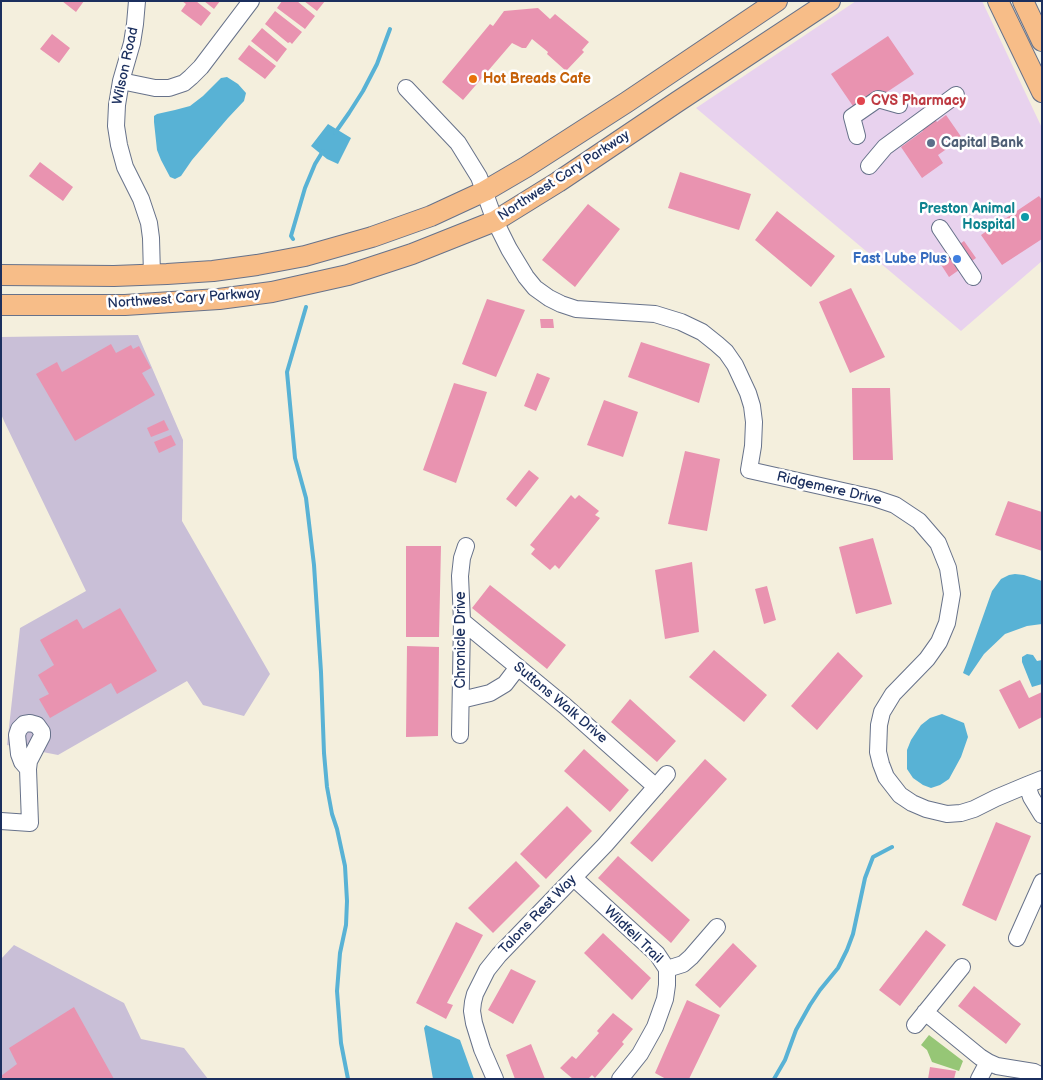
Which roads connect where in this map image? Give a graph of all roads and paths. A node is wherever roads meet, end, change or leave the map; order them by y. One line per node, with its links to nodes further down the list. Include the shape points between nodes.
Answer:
1 (137, 1): 8 (street, Wilson Road, via 132,43)
2 (252, 1): 8 (street, via 201,67 184,83 155,88)
3 (777, 1): 15 (main road, Northwest Cary Parkway, via 535,162)
4 (830, 1): 16 (main road, Northwest Cary Parkway)
5 (998, 1): 10 (main road)
6 (1023, 1): 7 (main road)
7 (1042, 40)
8 (121, 81): 19 (street, Wilson Road, via 116,126 119,145 149,223)
9 (406, 88): 15 (street, via 458,143)
10 (1042, 92)
11 (956, 95): 14 (street, via 885,147)
12 (899, 105): 13 (street, via 878,99 852,117)
13 (857, 136)
14 (869, 166)
15 (485, 190): 16 (street); 19 (main road, Northwest Cary Parkway, via 430,216 346,246 257,265)
16 (496, 221): 21 (main road, Northwest Cary Parkway, via 348,275 272,292 125,305); 29 (street, Ridgemere Drive, via 526,277 548,298 576,309 668,317 702,332 726,352 743,379 752,406 754,433 749,470 895,505 919,521 938,543 948,568 952,594 947,623 927,659 893,694 882,712 879,725 878,752 886,777 900,795 926,809 947,814 961,813)
17 (940, 228): 20 (street)
18 (1, 275): 19 (main road, Northwest Cary Parkway)
19 (152, 275)
20 (972, 277)
21 (1, 305)
22 (466, 546): 23 (street, Chronicle Drive, via 460,576)
23 (462, 621): 24 (street, Suttons Walk Drive); 25 (street, Chronicle Drive)
24 (518, 668): 25 (street, via 506,684 490,693); 30 (street, Suttons Walk Drive)
25 (461, 700): 26 (street, Chronicle Drive)
26 (460, 735)
27 (28, 770): 32 (street, via 30,823)
28 (667, 774): 30 (street, Talons Rest Way)
29 (1034, 782): 31 (street, via 1031,797)
30 (656, 787): 33 (street, Talons Rest Way)
31 (1042, 816)
32 (1, 821)
33 (574, 878): 38 (street, Wildfell Trail, via 645,943); 41 (street, Talons Rest Way, via 498,955 478,986 473,1002 474,1023)
34 (1042, 882): 36 (street)
35 (717, 927): 38 (street, via 683,964)
36 (1017, 938)
37 (962, 967): 39 (street, via 920,1018)
38 (667, 969): 42 (street, Wildfell Trail, via 665,999 655,1027 640,1054)
39 (988, 1062): 40 (street); 43 (street)
40 (1039, 1072)
41 (495, 1079)
42 (620, 1079)
43 (979, 1079)

